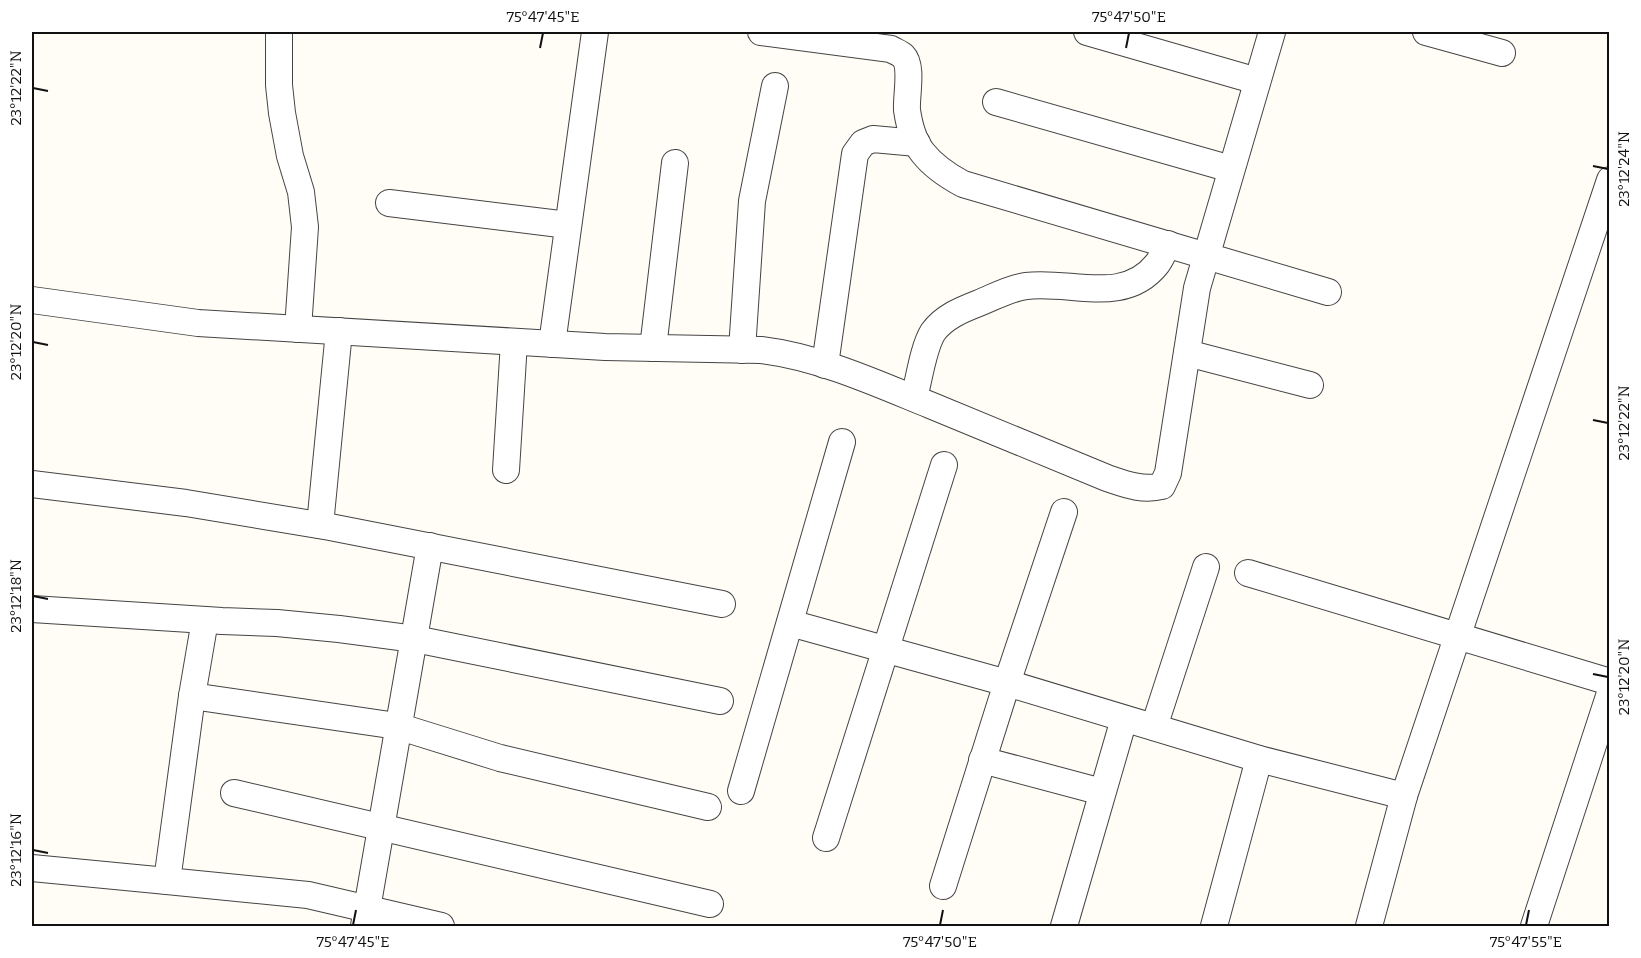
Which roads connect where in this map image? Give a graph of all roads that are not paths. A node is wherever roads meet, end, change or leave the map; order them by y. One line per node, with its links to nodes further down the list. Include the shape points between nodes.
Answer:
1 (279, 32): 21 (street, via 282,113 301,192 305,227)
2 (595, 32): 16 (street)
3 (761, 32): 11 (street, via 891,49 904,57 908,68 907,110)
4 (1087, 32): 8 (street)
5 (1272, 32): 8 (street)
6 (1426, 32): 7 (street)
7 (1502, 53)
8 (1257, 81): 13 (street)
9 (775, 86): 26 (street, via 752,201)
10 (996, 102): 13 (street)
11 (917, 142): 17 (street, via 939,170 963,184); 28 (street, via 873,139 862,143 855,154)
12 (675, 163): 25 (street)
13 (1231, 169): 18 (street)
14 (1610, 180): 44 (street)
15 (389, 202): 16 (street)
16 (568, 225): 24 (street)
17 (1168, 244): 18 (street); 30 (street, via 1157,265 1142,278 1118,288 1025,286 944,320 932,335)
18 (1207, 255): 19 (street); 27 (street, via 1197,288)
19 (1328, 292)
20 (32, 300): 21 (street, via 198,323)
21 (298, 329): 22 (street)
22 (339, 331): 23 (street); 36 (street)
23 (514, 342): 24 (street); 33 (street)
24 (552, 344): 25 (street)
25 (653, 348): 26 (street)
26 (742, 350): 28 (street, via 783,353)
27 (1187, 353): 29 (street); 30 (street, via 1168,473 1162,486 1153,489 1107,478)
28 (825, 365): 30 (street)
29 (1310, 385)
30 (914, 399)
31 (842, 442): 43 (street)
32 (944, 465): 46 (street)
33 (506, 470)
34 (32, 484): 36 (street)
35 (1064, 512): 48 (street)
36 (320, 525): 37 (street)
37 (430, 546): 40 (street); 45 (street)
38 (1206, 567): 54 (street)
39 (1248, 573): 44 (street)
40 (722, 603)
41 (32, 609): 42 (street)
42 (205, 620): 45 (street, via 277,623); 50 (street)
43 (790, 623): 46 (street); 57 (street)
44 (1458, 637): 47 (street); 60 (street)
45 (415, 639): 51 (street); 53 (street)
46 (887, 649): 48 (street); 63 (street)
47 (1610, 682)
48 (1007, 683): 52 (street); 56 (street)
49 (1610, 693): 73 (street)
50 (192, 696): 53 (street); 65 (street)
51 (720, 701)
52 (1124, 719): 54 (street); 58 (street)
53 (398, 726): 61 (street, via 510,760); 62 (street)
54 (1154, 727): 55 (street)
55 (1259, 759): 60 (street); 71 (street)
56 (982, 760): 58 (street); 66 (street)
57 (741, 791)
58 (1102, 792): 70 (street)
59 (234, 793): 62 (street)
60 (1404, 796): 72 (street)
61 (708, 807)
62 (380, 826): 67 (street); 68 (street)
63 (826, 838)
64 (32, 868): 65 (street)
65 (167, 881): 68 (street, via 308,895)
66 (943, 886)
67 (710, 904)
68 (365, 918): 69 (street)
69 (441, 927)
70 (1064, 927)
71 (1214, 927)
72 (1369, 927)
73 (1534, 927)

